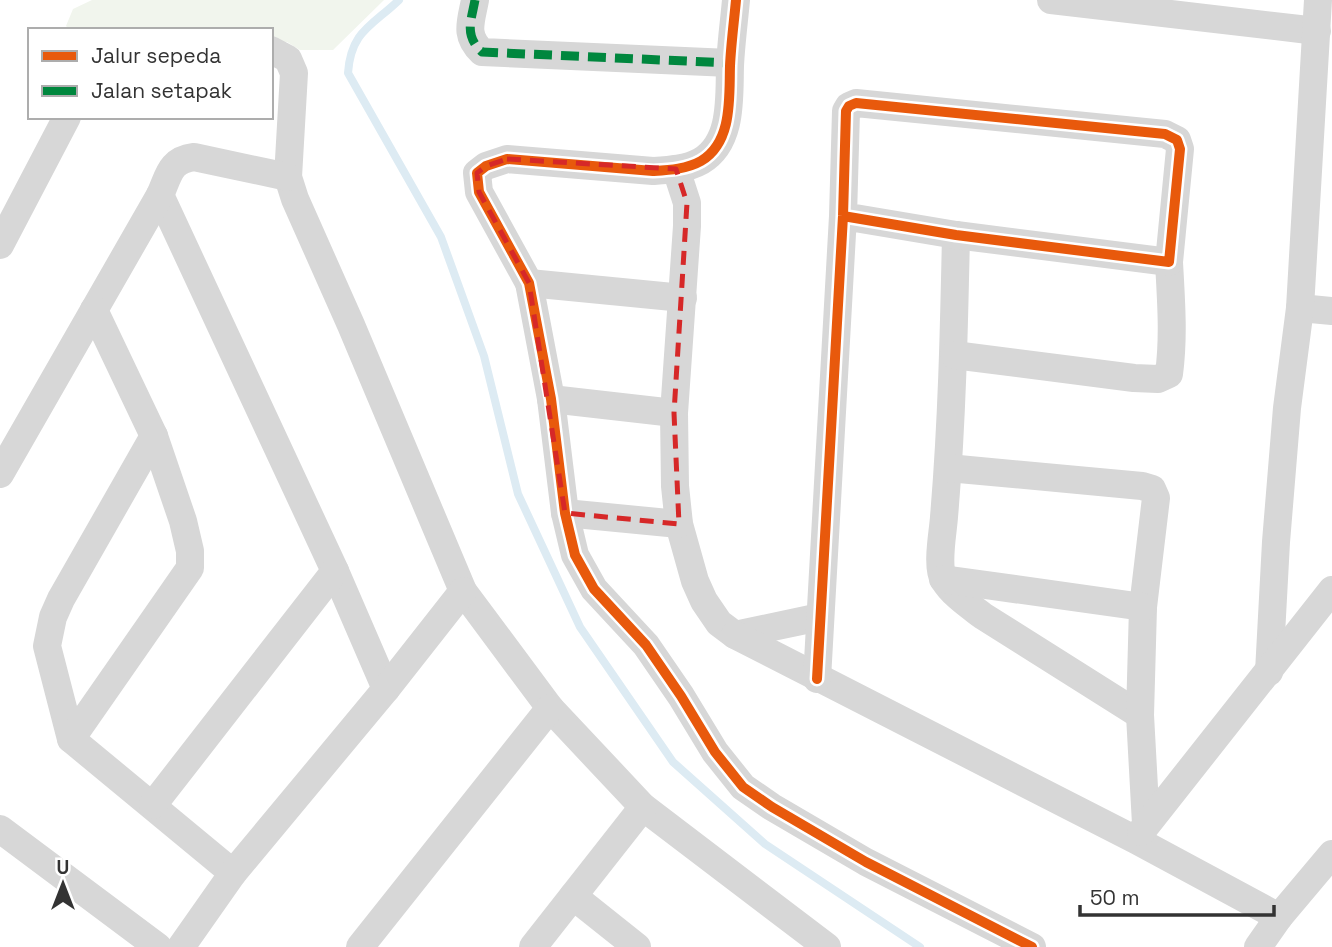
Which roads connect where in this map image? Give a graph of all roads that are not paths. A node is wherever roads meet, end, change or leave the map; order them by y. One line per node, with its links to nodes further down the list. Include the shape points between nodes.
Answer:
1 (475, 0): 7 (street, via 469,34 482,52)
2 (736, 0): 7 (street)
3 (1051, 0): 5 (street)
4 (1318, 0): 5 (street)
5 (1317, 31): 18 (street)
6 (273, 51): 10 (street, via 288,59 294,73)
7 (730, 63): 9 (street, via 729,113 720,141 702,161)
8 (66, 119): 14 (street)
9 (676, 169): 16 (street, via 507,159 486,166 477,173 479,192); 17 (street, via 687,203)
10 (288, 177): 11 (street, via 204,159 181,159); 32 (street)
11 (160, 195): 19 (street); 29 (street)
12 (843, 216): 13 (street); 15 (street, via 846,111 856,103 1165,134 1177,140 1180,149); 34 (street)
13 (956, 235): 15 (street); 21 (street)
14 (0, 245)
15 (1169, 262): 21 (street, via 1171,354 1169,374 1158,379)
16 (529, 283): 17 (street); 22 (street)
17 (683, 298): 23 (street)
18 (1300, 308): 20 (street); 36 (street, via 1287,408)
19 (94, 310): 24 (street); 26 (street)
20 (1332, 311)
21 (954, 355): 25 (street)
22 (551, 398): 23 (street); 27 (street)
23 (674, 413): 28 (street)
24 (154, 436): 41 (street, via 53,617 47,646); 41 (street, via 183,521 190,568)
25 (948, 468): 30 (street, via 940,559); 33 (street, via 1152,489 1156,498)
26 (0, 474)
27 (565, 513): 28 (street); 56 (street, via 575,555 594,589 646,645 715,752 743,786 866,862)
28 (680, 524): 35 (street, via 704,601 719,623)
29 (335, 570): 38 (street); 42 (street)
30 (943, 579): 33 (street); 40 (street, via 983,616)
31 (1332, 590): 36 (street)
32 (463, 591): 38 (street); 39 (street)
33 (1143, 607): 40 (street)
34 (820, 617): 35 (street); 37 (street)
35 (735, 635): 37 (street)
36 (1269, 672): 45 (street)
37 (817, 678): 45 (street)
38 (386, 689): 47 (street)
39 (550, 708): 43 (street); 52 (street)
40 (1140, 715): 45 (street)
41 (71, 739): 42 (street)
42 (153, 806): 47 (street)
43 (643, 807): 48 (street); 55 (street)
44 (0, 829): 50 (street)
45 (1141, 832): 49 (street)
46 (1332, 855): 49 (street)
47 (233, 873): 51 (street)
48 (573, 896): 53 (street); 54 (street)
49 (1279, 917): 57 (street)
50 (158, 947)
51 (181, 947)
52 (360, 947)
53 (533, 947)
54 (638, 947)
55 (827, 947)
56 (1032, 947)
57 (1258, 947)

